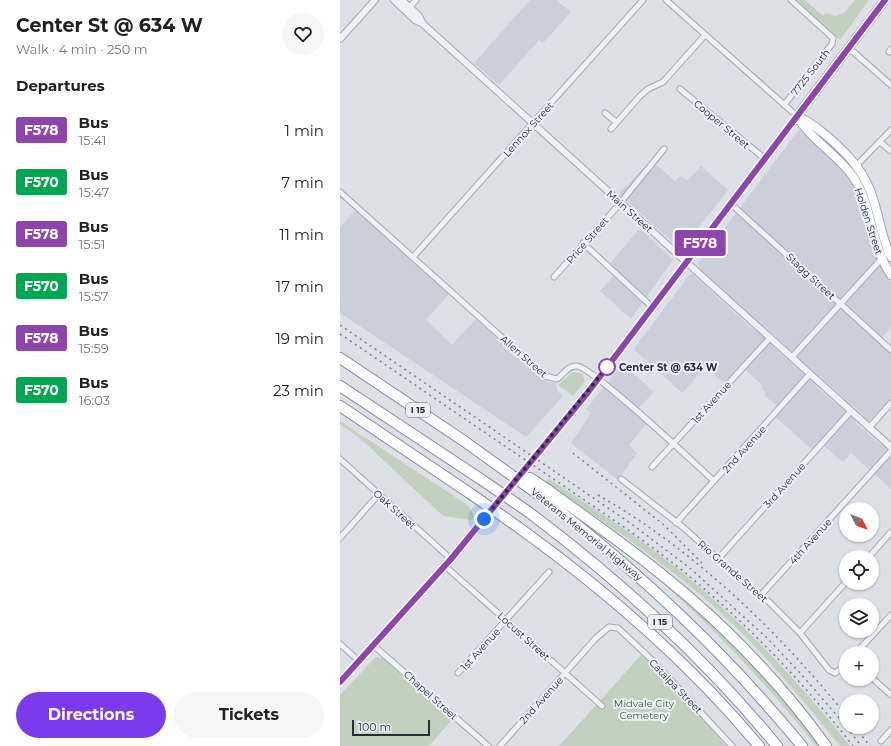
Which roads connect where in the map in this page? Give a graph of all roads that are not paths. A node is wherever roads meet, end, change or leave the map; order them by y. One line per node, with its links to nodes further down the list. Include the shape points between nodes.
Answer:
1 (375, 0): 12 (street)
2 (394, 0): 10 (street, Main Street, via 415,20)
3 (402, 0): 9 (street, Main Street)
4 (416, 0): 9 (street)
5 (643, 0): 20 (street, Lennox Street)
6 (666, 0): 11 (street, Holden Street)
7 (791, 0): 16 (street, 7725 South, via 834,38)
8 (885, 0): 13 (main road)
9 (410, 7): 10 (street, Main Street)
10 (423, 24): 20 (street, Main Street)
11 (705, 35): 16 (street, Holden Street); 19 (street, via 663,82 644,92)
12 (340, 39)
13 (849, 48): 14 (street); 18 (main road)
14 (891, 85)
15 (680, 89): 26 (street, Cooper Street)
16 (784, 105): 18 (street, Holden Street)
17 (605, 112): 19 (street)
18 (796, 116): 26 (main road); 27 (main road, Holden Street, via 809,121 847,153); 34 (main road, Holden Street, via 804,128 840,161 855,179 863,196)
19 (616, 122): 21 (street)
20 (533, 123): 29 (street, Main Street); 33 (street, Lennox Street)
21 (611, 129)
22 (891, 130): 23 (street)
23 (880, 142): 25 (street); 27 (street)
24 (664, 149): 29 (street, Price Street)
25 (891, 151)
26 (764, 158): 30 (main road)
27 (857, 165): 32 (main road, Holden Street, via 872,194)
28 (340, 192): 33 (street, Allen Street)
29 (620, 202): 31 (street, Price Street); 35 (street, Main Street)
30 (730, 203): 35 (main road); 38 (street, Stagg Street)
31 (583, 244): 37 (street, Price Street); 39 (street)
32 (890, 254): 34 (street)
33 (413, 257): 45 (street, Allen Street, via 547,378 557,379 574,366)
34 (881, 259): 36 (main road, Holden Street); 38 (street)
35 (686, 261): 39 (main road); 40 (street, Main Street)
36 (891, 275)
37 (554, 277)
38 (840, 304): 41 (street, Stagg Street); 43 (street)
39 (652, 307): 45 (main road)
40 (770, 338): 43 (street, Main Street); 51 (street, 1st Avenue)
41 (891, 350)
42 (340, 358): 59 (highway, Veterans Memorial Highway / I 15, bridge, via 514,477)
43 (792, 358): 44 (street, Main Street)
44 (810, 374): 49 (street, Main Street); 57 (street, 2nd Avenue)
45 (598, 379): 51 (street, Allen Street); 64 (main road)
46 (340, 386): 92 (highway, Veterans Memorial Highway / I 15, bridge, via 530,513 597,566 680,641)
47 (891, 404): 50 (street)
48 (340, 406): 91 (highway, bridge, via 518,526 593,583 649,631 706,687)
49 (851, 411): 50 (street, Main Street); 65 (street, 3rd Avenue)
50 (869, 428): 52 (street, Main Street)
51 (673, 444): 55 (street, 1st Avenue); 57 (street, Allen Street)
52 (891, 447)
53 (891, 451): 69 (street, 4th Avenue)
54 (340, 459): 58 (street, Oak Street)
55 (652, 467)
56 (621, 479): 60 (street, Rio Grande Street)
57 (714, 481): 60 (street, 2nd Avenue)
58 (379, 494): 62 (street); 64 (street, Oak Street)
59 (545, 494): 77 (highway, via 661,573); 93 (highway, Veterans Memorial Highway / I 15, via 673,606 734,668)
60 (676, 523): 65 (street, Rio Grande Street)
61 (891, 532): 63 (street)
62 (340, 538)
63 (875, 550)
64 (451, 559): 66 (main road)
65 (718, 560): 69 (street, Rio Grande Street)
66 (445, 566): 71 (street, Locust Street); 75 (main road)
67 (550, 572): 71 (street, 1st Avenue)
68 (839, 590): 73 (street)
69 (761, 595): 73 (street, Rio Grande Street)
70 (891, 615): 76 (street)
71 (506, 620): 80 (street, 1st Avenue); 81 (street, Locust Street)
72 (618, 628): 81 (street, 2nd Avenue, via 609,627 604,630); 90 (street, Catalpa Street, via 664,672)
73 (800, 633): 79 (street, Rio Grande Street, via 828,670 836,673)
74 (340, 644): 78 (street)
75 (373, 645): 78 (main road); 88 (street, Chapel Street)
76 (862, 646)
77 (747, 652): 94 (highway, via 792,702); 95 (highway, via 788,692)
78 (359, 661): 82 (main road)
79 (839, 671)
80 (458, 673)
81 (565, 673): 85 (street, Locust Street); 89 (street, 2nd Avenue)
82 (340, 682)
83 (879, 684): 84 (street)
84 (891, 695)
85 (602, 706)
86 (891, 730): 87 (street)
87 (881, 741)
88 (488, 746)
89 (500, 746)
90 (732, 746)
91 (759, 746)
92 (777, 746)
93 (802, 746)
94 (826, 746)
95 (834, 746)

